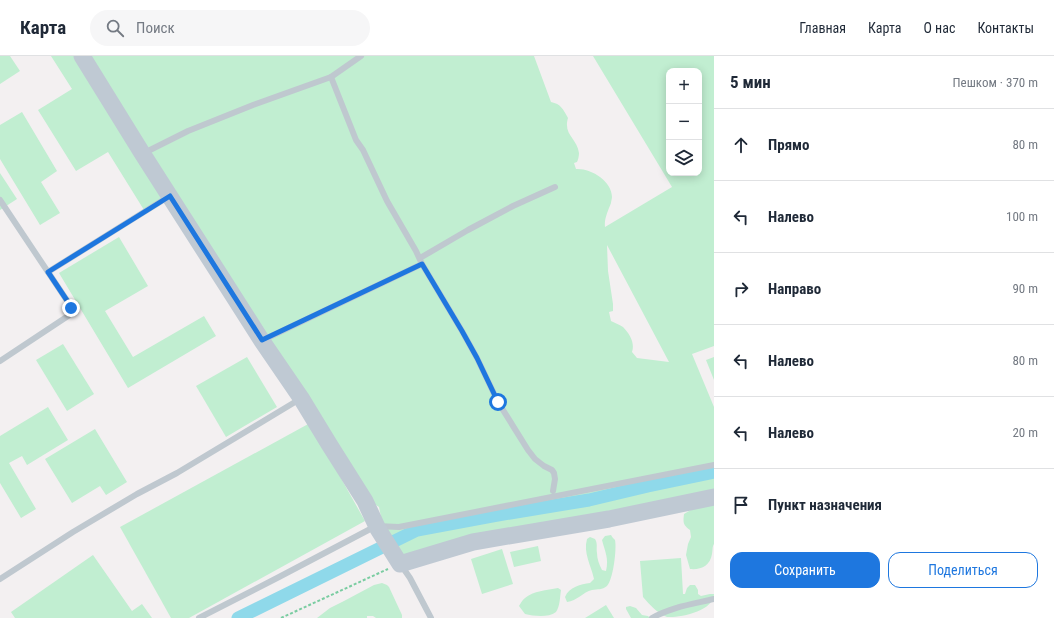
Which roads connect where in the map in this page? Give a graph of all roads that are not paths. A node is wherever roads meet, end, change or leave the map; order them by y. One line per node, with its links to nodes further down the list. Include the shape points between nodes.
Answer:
1 (82, 56): 4 (street)
2 (361, 56): 3 (lane)
3 (332, 77): 4 (lane, via 231,113); 8 (lane, via 356,140 386,201)
4 (142, 154): 6 (street)
5 (555, 187): 8 (lane, via 468,230)
6 (170, 196): 9 (lane); 10 (street)
7 (0, 200): 9 (lane)
8 (421, 261): 10 (lane); 14 (lane, via 477,358 498,402 528,450 535,459 554,473)
9 (48, 272): 11 (lane, via 70,305 70,313)
10 (262, 340): 12 (street)
11 (0, 361)
12 (301, 398): 16 (street, via 365,501); 18 (lane, via 73,532)
13 (714, 465): 16 (lane, via 399,527)
14 (553, 491)
15 (714, 497): 17 (street, via 473,542)
16 (377, 527): 17 (street); 20 (lane)
17 (398, 562): 21 (lane, via 410,578)
18 (0, 579)
19 (714, 599): 22 (lane, via 663,612)
20 (199, 618)
21 (431, 618)
22 (652, 618)

